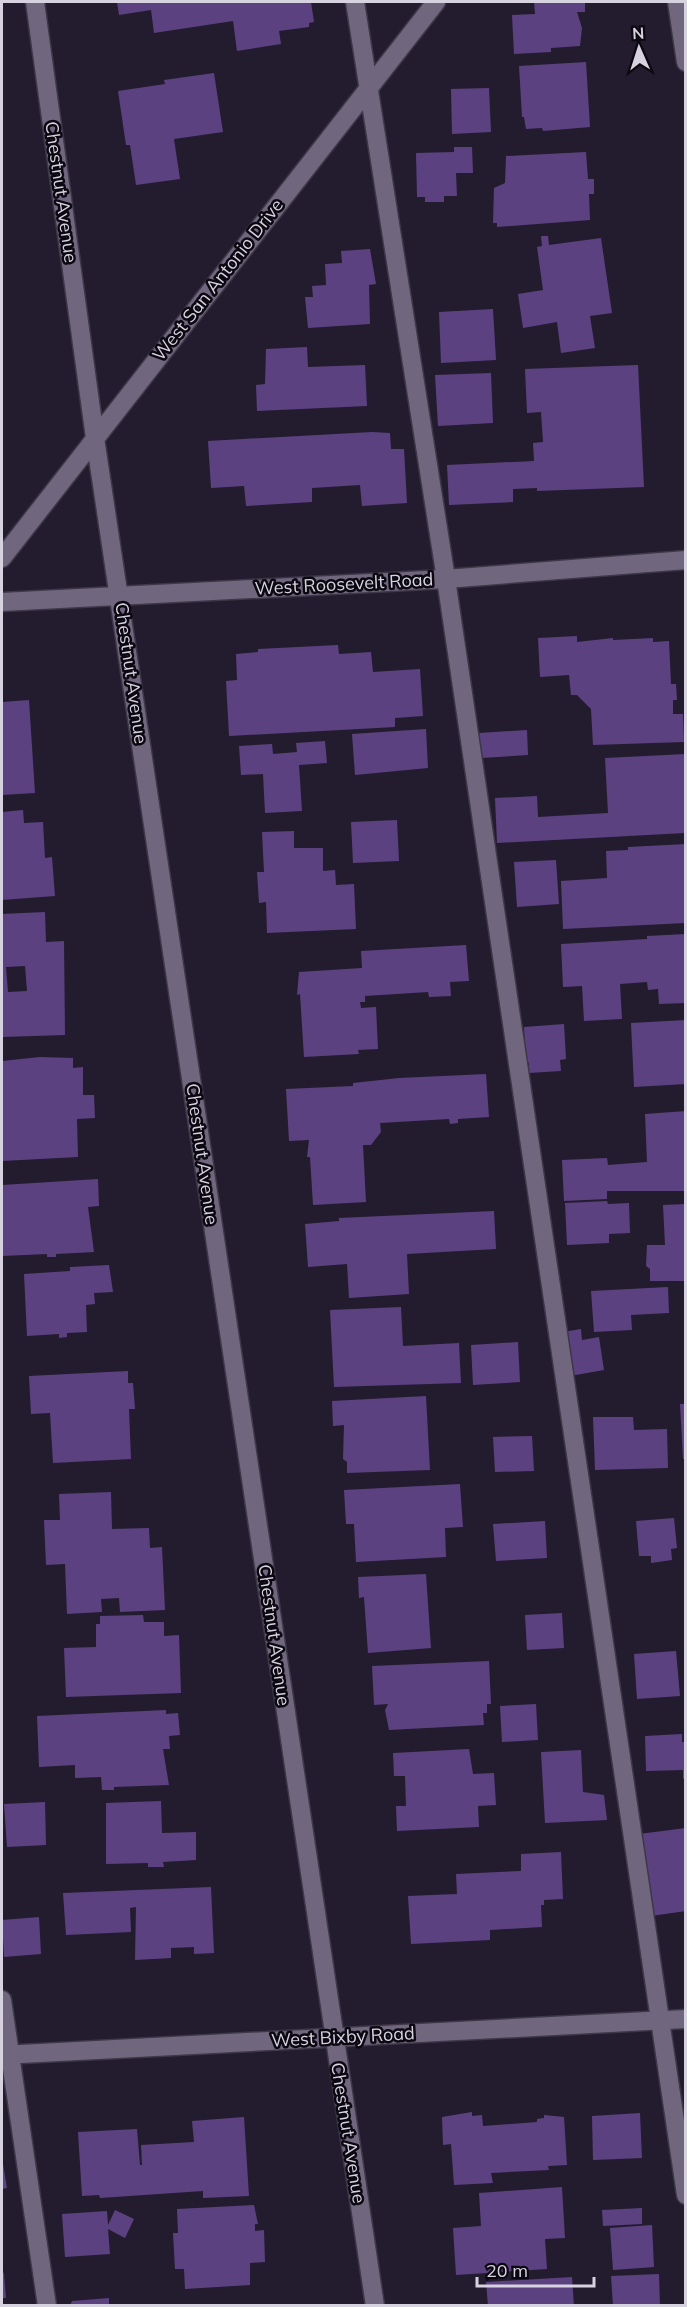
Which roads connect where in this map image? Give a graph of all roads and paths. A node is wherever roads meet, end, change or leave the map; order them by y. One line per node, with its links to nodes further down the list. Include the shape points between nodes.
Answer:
1 (34, 2): 7 (street, Chestnut Avenue)
2 (355, 2): 6 (street)
3 (436, 2): 6 (street, West San Antonio Drive)
4 (677, 2): 5 (street)
5 (686, 62)
6 (368, 88): 7 (street, West San Antonio Drive); 10 (street)
7 (95, 438): 8 (street, West San Antonio Drive); 11 (street, Chestnut Avenue)
8 (2, 558)
9 (686, 560): 10 (street, West Roosevelt Road)
10 (446, 579): 11 (street, West Roosevelt Road); 15 (street)
11 (119, 596): 12 (street, West Roosevelt Road); 16 (street, Chestnut Avenue)
12 (2, 602)
13 (2, 2000): 17 (street)
14 (686, 2019): 15 (street, West Bixby Road)
15 (660, 2021): 16 (street, West Bixby Road); 18 (street)
16 (333, 2037): 17 (street, West Bixby Road); 20 (street, Chestnut Avenue)
17 (5, 2055): 19 (street)
18 (686, 2195)
19 (47, 2306)
20 (375, 2306)

